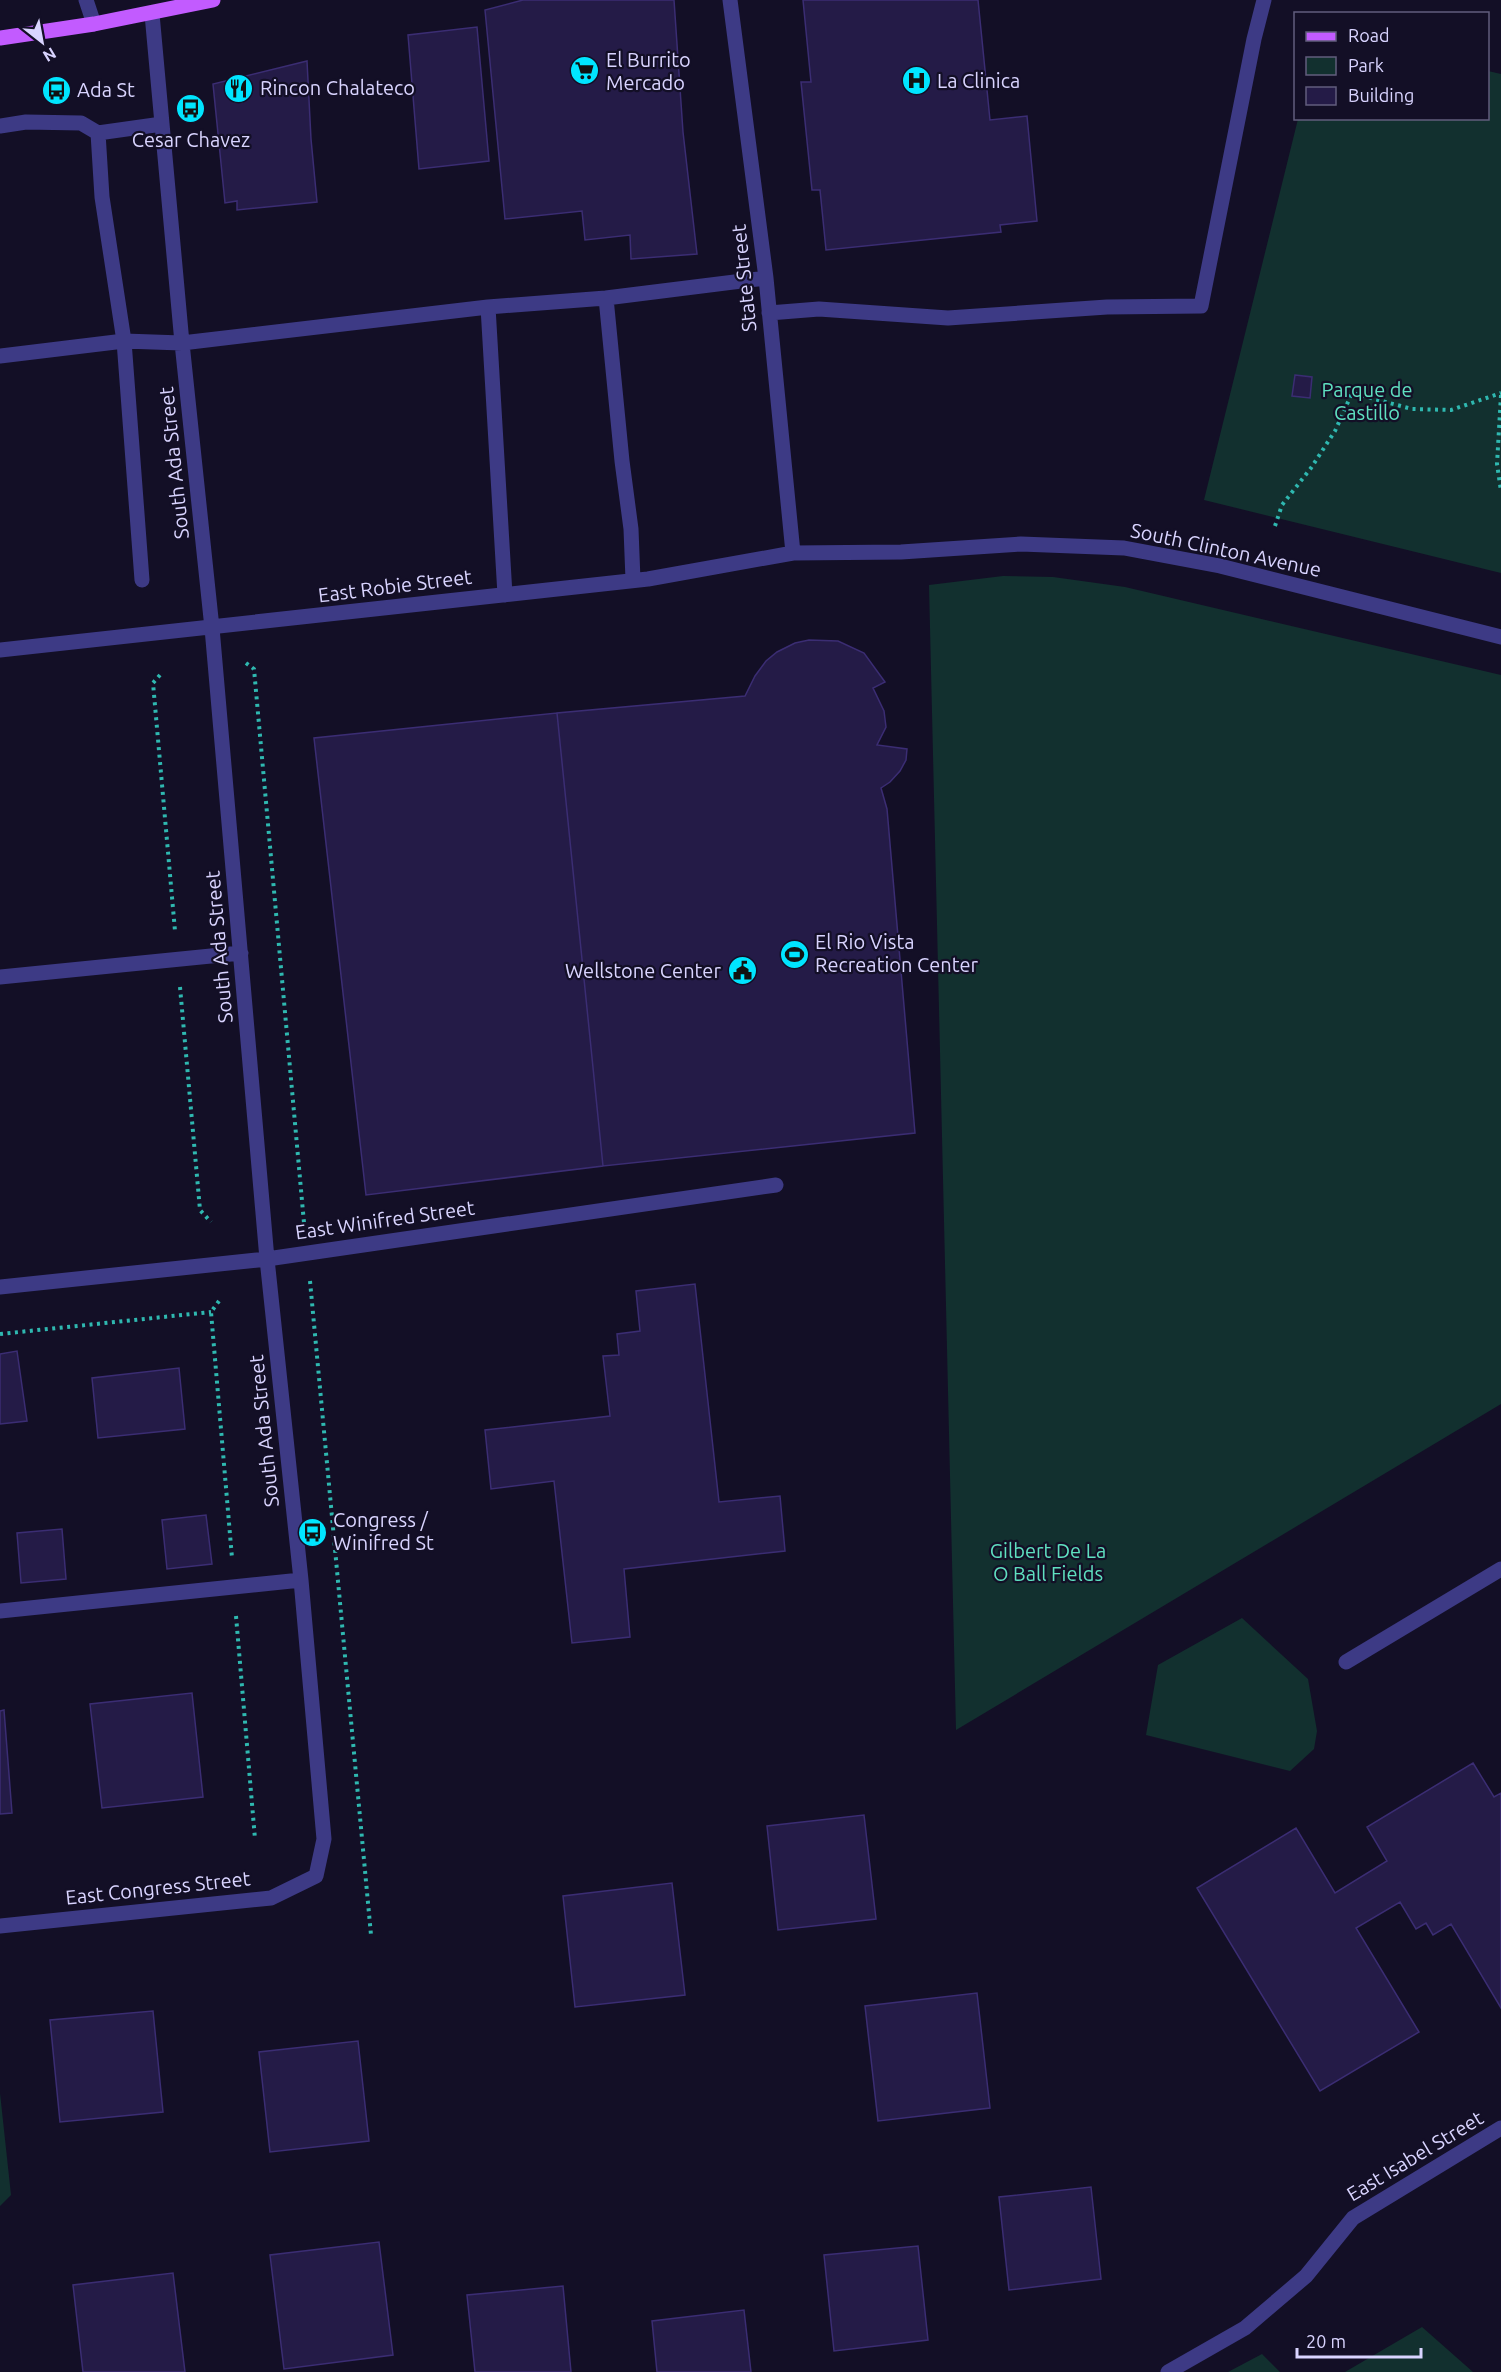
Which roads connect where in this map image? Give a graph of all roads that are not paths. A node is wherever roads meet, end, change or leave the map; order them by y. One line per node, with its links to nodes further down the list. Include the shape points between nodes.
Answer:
1 (86, 0): 6 (street)
2 (213, 0): 5 (main road)
3 (730, 0): 11 (street, State Street)
4 (1264, 0): 14 (street, via 1201,306 1107,307 948,318 819,309)
5 (152, 14): 6 (main road); 8 (street, South Ada Street)
6 (94, 24): 7 (main road)
7 (0, 38)
8 (162, 124): 10 (street); 16 (street, South Ada Street)
9 (0, 126): 10 (street, via 26,122 81,123)
10 (98, 133): 15 (street, via 102,197)
11 (766, 278): 12 (street); 14 (street, State Street)
12 (606, 298): 13 (street); 20 (street)
13 (488, 307): 16 (street); 21 (street)
14 (769, 314): 18 (street, State Street)
15 (124, 341): 16 (street); 17 (street); 19 (street)
16 (182, 343): 22 (street, South Ada Street)
17 (0, 356)
18 (794, 553): 20 (street, East Robie Street); 23 (street, South Clinton Avenue, via 901,552 1021,544 1124,548 1220,566)
19 (142, 580)
20 (633, 580): 21 (street, East Robie Street)
21 (505, 595): 22 (street, East Robie Street)
22 (212, 628): 24 (street, East Robie Street); 25 (street, South Ada Street)
23 (1501, 637)
24 (0, 650)
25 (241, 953): 26 (street); 28 (street, South Ada Street)
26 (0, 978)
27 (776, 1185): 28 (street, East Winifred Street)
28 (267, 1258): 29 (street, East Winifred Street); 31 (street, South Ada Street)
29 (0, 1287)
30 (1501, 1569): 33 (street)
31 (302, 1580): 32 (street); 34 (street, South Ada Street, via 324,1839)
32 (0, 1611)
33 (1346, 1662)
34 (316, 1876): 35 (street, East Congress Street, via 271,1898)
35 (0, 1926)
36 (1501, 2128): 37 (street, East Isabel Street, via 1353,2218 1306,2276 1245,2328)
37 (1168, 2372)

